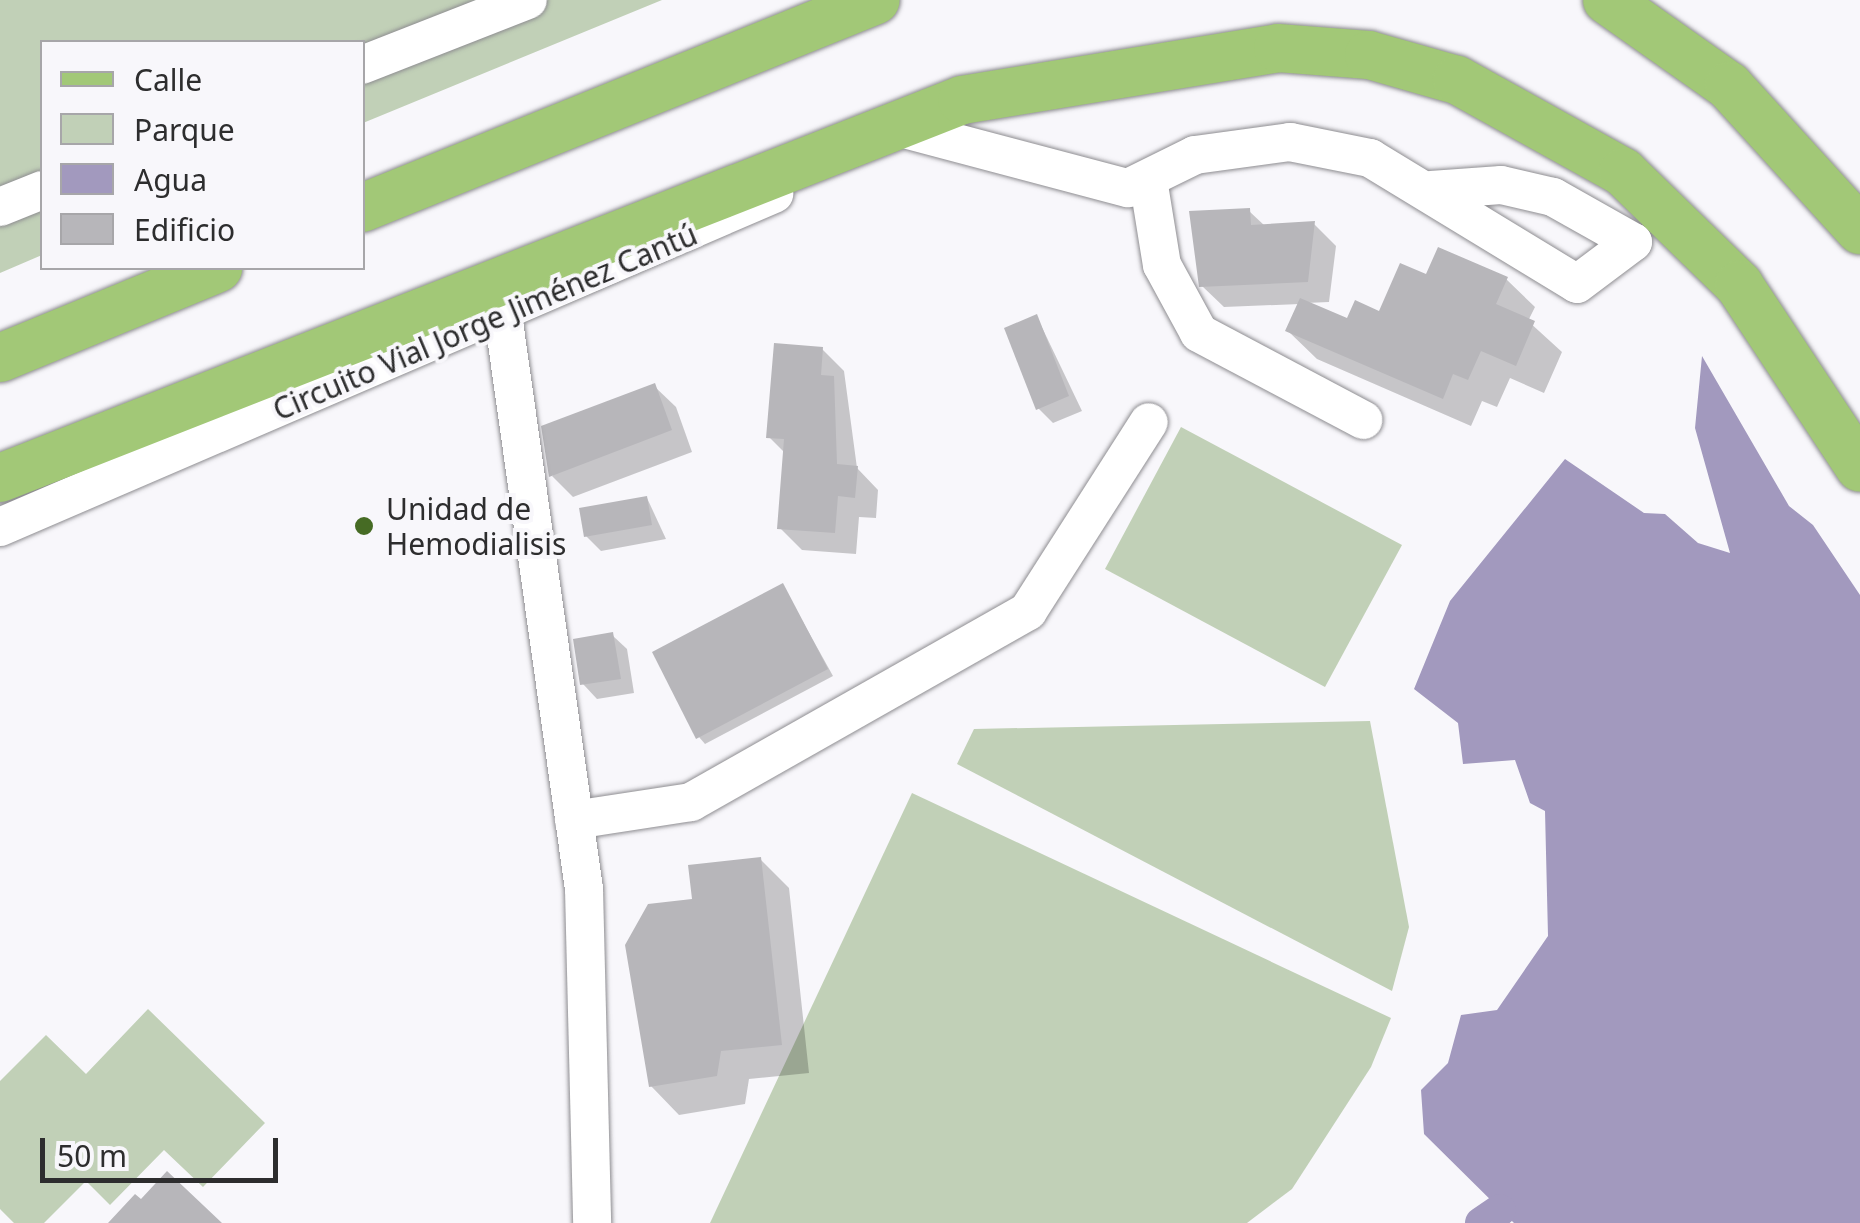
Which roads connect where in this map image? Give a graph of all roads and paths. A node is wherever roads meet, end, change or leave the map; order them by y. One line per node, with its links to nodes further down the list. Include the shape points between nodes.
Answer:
1 (528, 0): 4 (street)
2 (876, 0): 11 (main road)
3 (1607, 0): 12 (main road, via 1729,86)
4 (365, 64)
5 (962, 100): 6 (street, Circuito Vial Jorge Jiménez Cantú); 18 (main road, Circuito Vial Jorge Jiménez Cantú, via 1278,48 1369,55 1457,80 1579,141 1678,219 1761,314); 19 (main road, Circuito Vial Jorge Jiménez Cantú)
6 (904, 129): 7 (street, via 1128,188); 14 (street, Circuito Vial Jorge Jiménez Cantú, via 693,235)
7 (1148, 178): 8 (street, via 1195,155 1290,142 1370,158); 16 (street, via 1162,266 1199,333)
8 (1431, 190)
9 (40, 191): 10 (street)
10 (0, 207)
11 (365, 207)
12 (1860, 230)
13 (213, 270): 15 (main road)
14 (502, 315): 20 (street, Circuito Vial Jorge Jiménez Cantú); 21 (street)
15 (0, 358)
16 (1364, 420)
17 (1150, 422): 21 (street, via 1028,611 690,802)
18 (1860, 468)
19 (0, 478)
20 (0, 527)
21 (574, 820): 22 (street)
22 (592, 1223)

